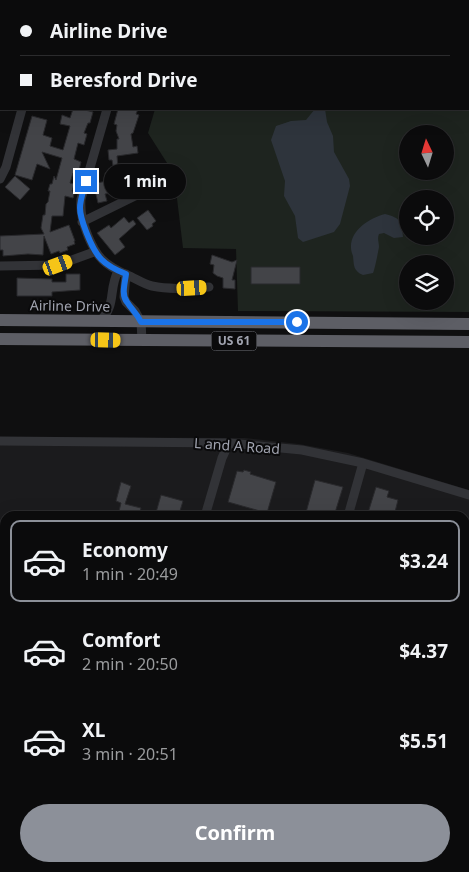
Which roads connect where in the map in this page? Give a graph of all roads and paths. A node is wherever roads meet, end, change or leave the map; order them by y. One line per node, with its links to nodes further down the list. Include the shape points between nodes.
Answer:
1 (22, 110): 3 (street)
2 (107, 110): 5 (street, via 81,199)
3 (0, 179)
4 (136, 196): 5 (street)
5 (82, 222): 6 (street)
6 (94, 252): 7 (street, via 58,265); 8 (street)
7 (0, 266)
8 (122, 273): 9 (street, via 150,285 176,289); 11 (street, via 113,286 108,313); 12 (street, via 126,302)
9 (209, 287)
10 (0, 320): 11 (highway, Airline Drive / US 61)
11 (100, 321): 12 (highway, Airline Drive / US 61)
12 (141, 322): 13 (highway, Airline Drive / US 61); 17 (street)
13 (264, 322): 14 (highway, Airline Drive / US 61); 18 (highway)
14 (416, 323): 15 (highway, Airline Drive / US 61); 19 (highway)
15 (469, 324)
16 (0, 339): 17 (highway, US 61)
17 (142, 340): 18 (highway, US 61)
18 (265, 341): 19 (highway, US 61)
19 (417, 342): 20 (highway, US 61)
20 (469, 342)
21 (0, 441): 22 (street, L and A Road)
22 (229, 443): 23 (street, L and A Road, via 302,450); 25 (street)
23 (363, 463): 24 (street, L and A Road); 26 (street)
24 (469, 495)
25 (206, 511)
26 (349, 511)

